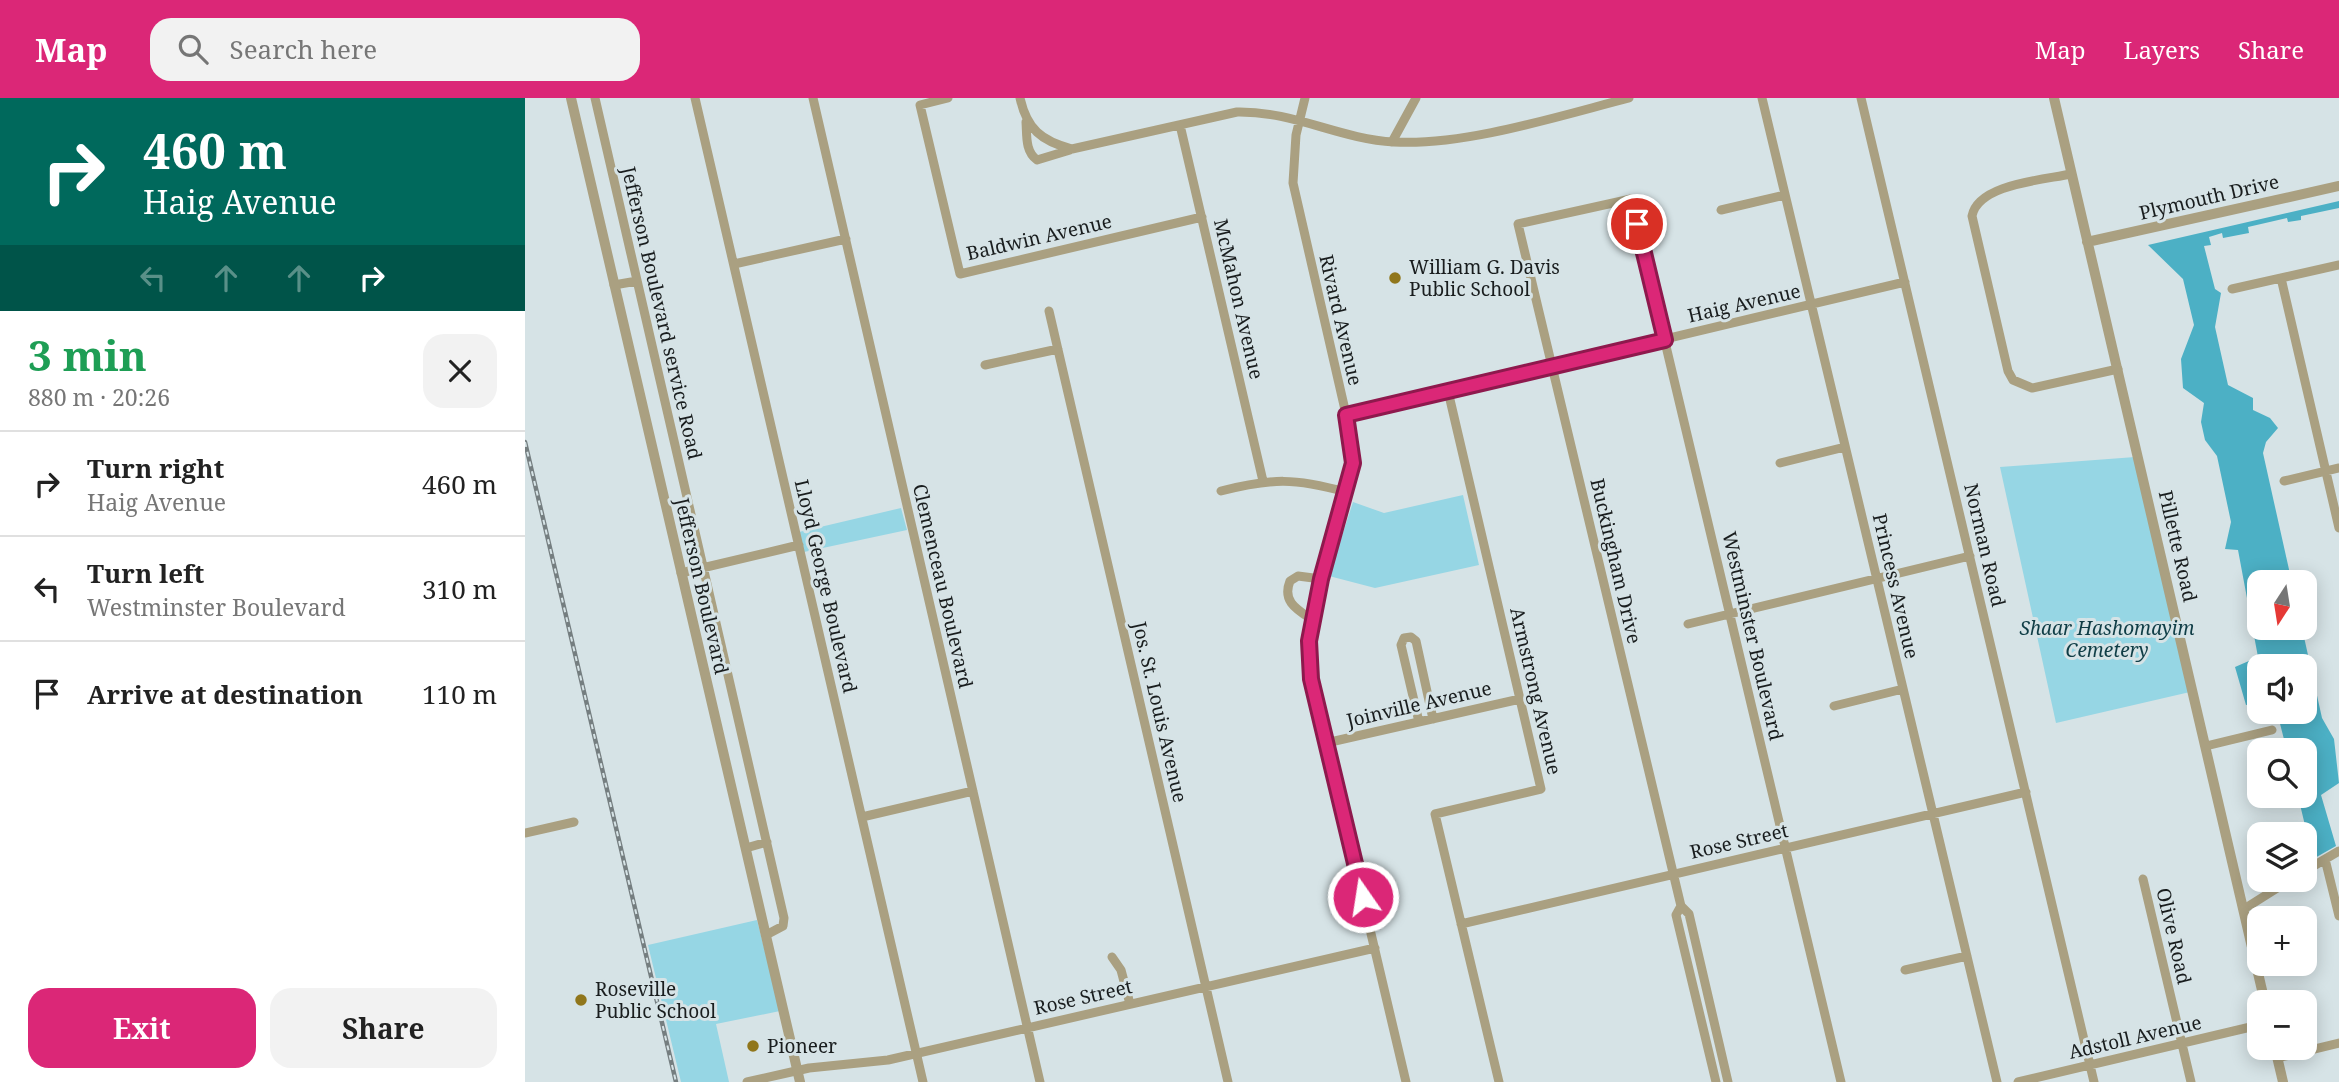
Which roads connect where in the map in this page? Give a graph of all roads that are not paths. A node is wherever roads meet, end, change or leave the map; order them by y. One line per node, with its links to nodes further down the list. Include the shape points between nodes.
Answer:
1 (571, 98): 31 (street, Jefferson Boulevard)
2 (595, 98): 29 (street, Jefferson Boulevard service Road)
3 (695, 98): 26 (street, Lloyd George Boulevard)
4 (813, 98): 24 (street, Clemenceau Boulevard)
5 (949, 98): 23 (street, Baldwin Avenue, via 920,105 960,274)
6 (1020, 98): 14 (street)
7 (1305, 98): 13 (street, Rivard Avenue)
8 (1416, 98): 16 (street)
9 (1762, 98): 20 (street, Princess Avenue)
10 (1861, 98): 30 (street, Norman Road)
11 (2054, 98): 18 (street, Pillette Road)
12 (1625, 99): 16 (street, via 1443,142)
13 (1300, 118): 15 (street, via 1237,112); 16 (street, via 1349,135); 41 (street, Rivard Avenue, via 1293,162 1297,212)
14 (1026, 122): 17 (street, via 1044,139); 17 (street, via 1027,146 1037,160)
15 (1180, 125): 17 (street); 23 (street, McMahon Avenue)
16 (1392, 142)
17 (1072, 149)
18 (2071, 174): 25 (street, Pillette Road); 39 (street, via 1990,193 1974,207 1972,216 2008,371 2013,380 2032,388)
19 (2339, 186): 25 (street, Plymouth Drive)
20 (1785, 195): 22 (street); 33 (street, Princess Avenue)
21 (1631, 199): 35 (street, Westminster Boulevard); 38 (street, Buckingham Drive, via 1518,224)
22 (1721, 211)
23 (1202, 217): 46 (street, McMahon Avenue)
24 (846, 239): 26 (street); 68 (street, Clemenceau Boulevard)
25 (2087, 242): 39 (street, Pillette Road)
26 (734, 264): 51 (street, Lloyd George Boulevard)
27 (2339, 265): 28 (street)
28 (2281, 278): 32 (street); 45 (street)
29 (637, 281): 31 (street); 53 (street, Jefferson Boulevard service Road)
30 (1905, 282): 33 (street, Haig Avenue); 52 (street, Norman Road)
31 (614, 285): 54 (street, Jefferson Boulevard)
32 (2232, 289)
33 (1811, 305): 35 (street, Haig Avenue); 42 (street, Princess Avenue)
34 (1049, 311): 36 (street, Jos. St. Louis Avenue)
35 (1665, 340): 38 (street, Haig Avenue); 57 (street, Westminster Boulevard)
36 (1058, 349): 37 (street); 92 (street, Jos. St. Louis Avenue)
37 (985, 365)
38 (1552, 367): 40 (street, Haig Avenue); 80 (street, Buckingham Drive)
39 (2118, 369): 67 (street, Pillette Road)
40 (1448, 391): 41 (street, Haig Avenue); 61 (street, Armstrong Avenue)
41 (1346, 415): 49 (street, Rivard Avenue, via 1353,463)
42 (1845, 447): 43 (street); 56 (street, Princess Avenue)
43 (1780, 463)
44 (2339, 468): 45 (street)
45 (2326, 471): 47 (street); 50 (street)
46 (1263, 481): 48 (street); 49 (street, via 1303,482)
47 (2284, 481)
48 (1221, 491)
49 (1346, 492): 55 (street, Rivard Avenue)
50 (2339, 528)
51 (799, 545): 53 (street); 71 (street, Lloyd George Boulevard)
52 (1970, 556): 56 (street); 69 (street, Norman Road)
53 (703, 568): 54 (street); 74 (street, Jefferson Boulevard service Road)
54 (681, 573): 75 (street, Jefferson Boulevard)
55 (1321, 579): 58 (street, Rivard Avenue); 58 (street, via 1298,576 1287,588 1293,606)
56 (1877, 579): 57 (street); 60 (street, Princess Avenue)
57 (1730, 614): 59 (street); 76 (street, Westminster Boulevard)
58 (1311, 619): 66 (street, Rivard Avenue, via 1311,679)
59 (1688, 624)
60 (1903, 690): 62 (street); 70 (street, Princess Avenue)
61 (1520, 699): 63 (street, Joinville Avenue); 86 (street, Armstrong Avenue, via 1541,789 1436,814)
62 (1834, 706)
63 (1433, 719): 64 (street, Joinville Avenue); 64 (street, via 1416,641 1404,638 1401,645)
64 (1419, 722): 66 (street, Joinville Avenue)
65 (2272, 730): 67 (street)
66 (1326, 743): 88 (street, Rivard Avenue)
67 (2206, 746): 84 (street, Pillette Road)
68 (972, 791): 71 (street); 95 (street, Clemenceau Boulevard)
69 (2026, 792): 70 (street, Rose Street); 102 (street, Norman Road)
70 (1933, 813): 76 (street, Rose Street); 89 (street, Princess Avenue)
71 (862, 817): 100 (street, Lloyd George Boulevard)
72 (574, 822): 73 (street)
73 (525, 833)
74 (767, 842): 75 (street); 87 (street, Jefferson Boulevard service Road, via 784,918 783,926)
75 (746, 848): 87 (street, Jefferson Boulevard)
76 (1786, 848): 80 (street, Rose Street); 112 (street, Westminster Boulevard)
77 (2339, 851): 78 (street)
78 (2325, 859): 79 (street); 85 (street)
79 (2317, 864)
80 (1673, 874): 83 (street, Buckingham Drive); 86 (street, Rose Street)
81 (2143, 879): 98 (street, Olive Road)
82 (2271, 892): 84 (street)
83 (1681, 906): 110 (street, Buckingham Drive, via 1676,915); 111 (street, Buckingham Drive, via 1689,914)
84 (2244, 909): 93 (street, Pillette Road)
85 (2339, 916)
86 (1461, 925): 109 (street, Armstrong Avenue)
87 (766, 936): 103 (street, Jefferson Boulevard)
88 (1375, 948): 92 (street, Rose Street); 108 (street, Rivard Avenue)
89 (1967, 956): 91 (street); 113 (street, Princess Avenue)
90 (1112, 957): 94 (street, via 1121,970)
91 (1905, 970)
92 (1206, 987): 94 (street, Rose Street); 107 (street, Jos. St. Louis Avenue)
93 (2262, 990)
94 (1130, 1004): 95 (street, Rose Street)
95 (1027, 1027): 100 (street, Rose Street); 106 (street, Clemenceau Boulevard)
96 (2247, 1028): 98 (street, Adstoll Avenue)
97 (2339, 1043): 99 (street)
98 (2182, 1044): 102 (street, Adstoll Avenue); 116 (street, Olive Road)
99 (2317, 1046)
100 (916, 1054): 103 (street, Rose Street); 105 (street, Lloyd George Boulevard)
101 (2278, 1060): 117 (street)
102 (2090, 1065): 114 (street, Adstoll Avenue); 115 (street, Norman Road)
103 (799, 1076): 104 (street, Rose Street)
104 (747, 1082)
105 (923, 1082)
106 (1040, 1082)
107 (1228, 1082)
108 (1406, 1082)
109 (1499, 1082)
110 (1716, 1082)
111 (1728, 1082)
112 (1841, 1082)
113 (1997, 1082)
114 (2018, 1082)
115 (2094, 1082)
116 (2191, 1082)
117 (2283, 1082)

